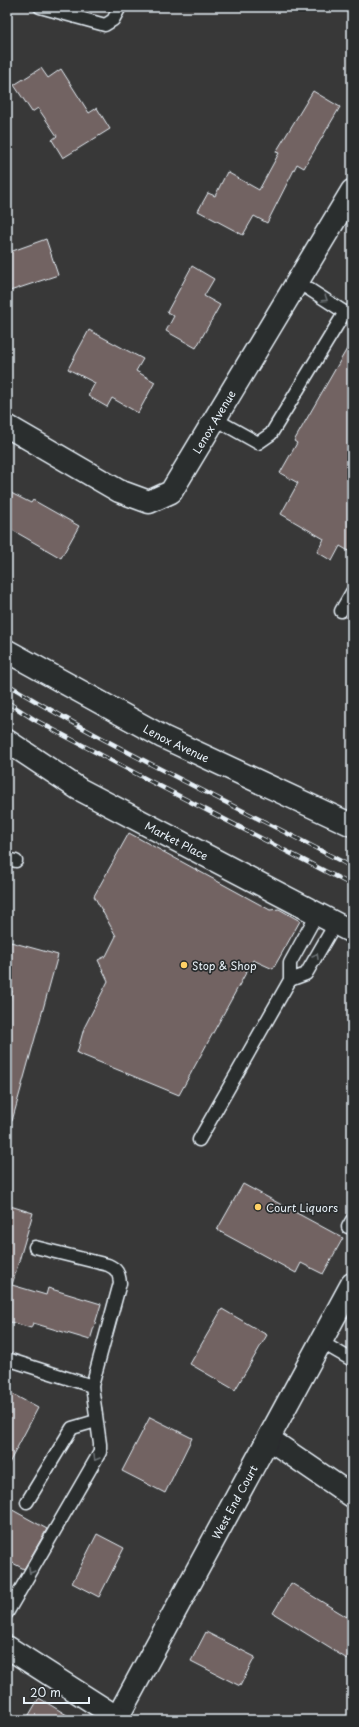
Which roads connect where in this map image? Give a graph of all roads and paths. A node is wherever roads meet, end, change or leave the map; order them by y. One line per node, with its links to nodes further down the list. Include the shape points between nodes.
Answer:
1 (40, 7): 2 (lane, via 105,25 113,20)
2 (120, 7)
3 (352, 191): 4 (street, Lenox Avenue)
4 (298, 282): 5 (lane, one-way to 5); 6 (street, Lenox Avenue)
5 (348, 314): 6 (lane, via 271,434 258,443)
6 (215, 419): 7 (street, Lenox Avenue, via 171,492 149,502 120,491)
7 (7, 426)
8 (352, 592): 9 (lane)
9 (341, 611)
10 (7, 651): 12 (street, Lenox Avenue, via 163,737)
11 (7, 741): 13 (street, Market Place, via 79,789)
12 (352, 825)
13 (335, 923): 14 (lane, one-way to 13, via 306,974); 14 (lane, via 290,963)
14 (290, 980): 15 (lane)
15 (199, 1140)
16 (35, 1247): 21 (lane, via 108,1265 119,1273 120,1282)
17 (352, 1284): 18 (street, West End Court)
18 (320, 1342): 20 (lane); 23 (street, West End Court)
19 (7, 1359): 21 (lane)
20 (352, 1360)
21 (92, 1386): 22 (lane)
22 (96, 1421): 25 (lane, via 72,1428); 26 (lane, one-way to 26, via 100,1452)
23 (269, 1439): 24 (street); 28 (street, West End Court)
24 (352, 1496)
25 (27, 1502)
26 (7, 1613)
27 (7, 1648): 28 (street)
28 (118, 1719)

